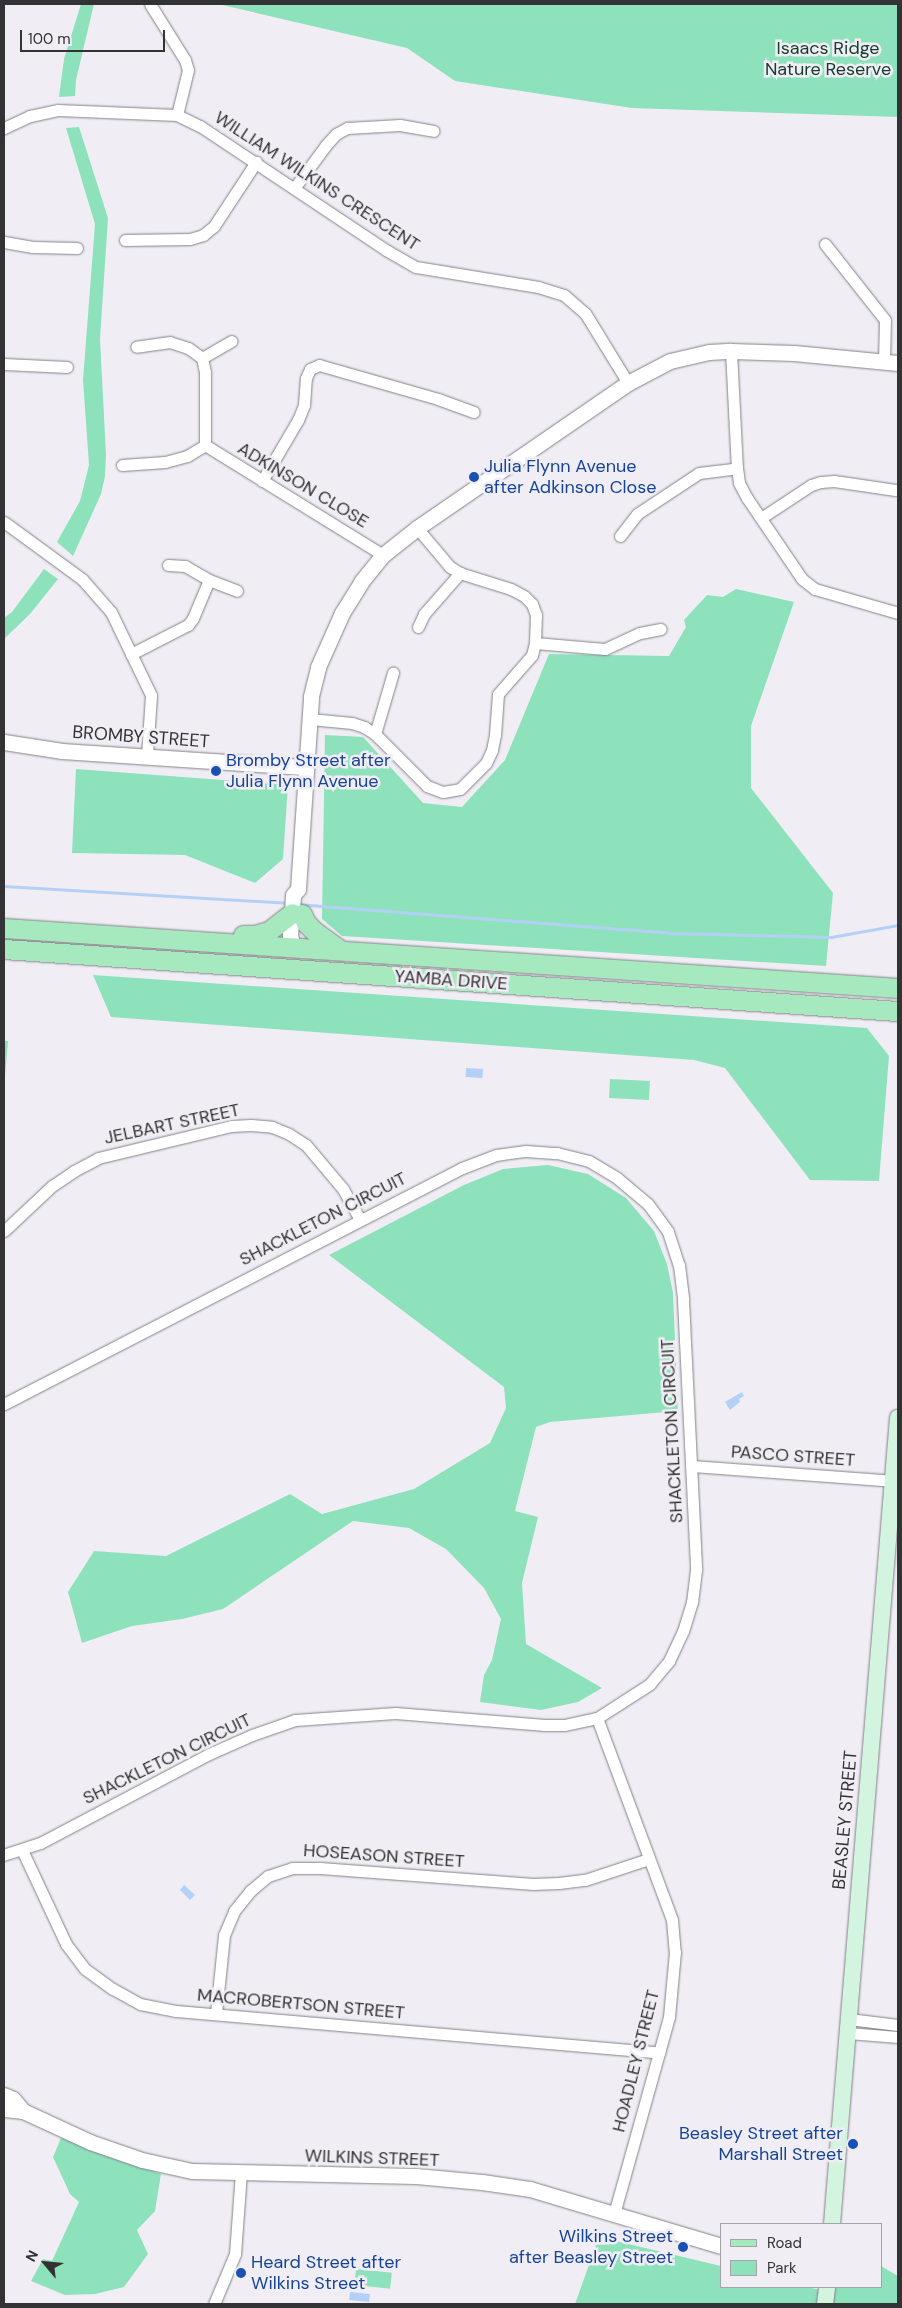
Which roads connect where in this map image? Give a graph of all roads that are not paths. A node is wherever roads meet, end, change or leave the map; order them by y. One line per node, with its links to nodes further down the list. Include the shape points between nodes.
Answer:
1 (150, 4): 2 (street, via 188,70)
2 (177, 115): 3 (street, WILLIAM WILKINS CRESCENT, via 58,110 30,116); 5 (street, WILLIAM WILKINS CRESCENT)
3 (4, 128)
4 (433, 131): 6 (street, via 400,124 347,128 326,145)
5 (256, 162): 6 (street, WILLIAM WILKINS CRESCENT); 7 (street, via 214,226 203,235 190,239)
6 (295, 188): 18 (street, WILLIAM WILKINS CRESCENT, via 416,267 538,287 564,295 585,313)
7 (125, 240)
8 (4, 242): 10 (street, via 33,247)
9 (825, 244): 15 (street, via 884,320)
10 (77, 248)
11 (232, 342): 14 (street)
12 (136, 347): 14 (street, via 170,342 188,348)
13 (731, 351): 15 (street); 18 (street, via 708,352 670,361); 22 (street)
14 (202, 358): 20 (street, via 205,372)
15 (891, 362)
16 (4, 364): 17 (street)
17 (67, 367)
18 (628, 384): 27 (street)
19 (474, 412): 23 (street, via 309,364 304,405 298,420)
20 (205, 445): 21 (street, via 180,458); 23 (street, ADKINSON CLOSE)
21 (122, 465)
22 (737, 468): 25 (street, via 739,483); 28 (street, via 699,472 637,514)
23 (262, 481): 29 (street, ADKINSON CLOSE)
24 (895, 490): 25 (street, via 821,482 811,485)
25 (761, 518): 34 (street, via 802,579 816,589)
26 (4, 522): 38 (street, via 82,579 111,612)
27 (417, 528): 29 (street); 31 (street, via 450,567)
28 (620, 536)
29 (384, 555): 40 (street, via 361,582 329,639 311,696)
30 (168, 564): 32 (street, via 185,566)
31 (460, 573): 35 (street, via 424,614); 37 (street, via 524,596 536,615)
32 (209, 580): 33 (street); 38 (street, via 188,625)
33 (237, 591)
34 (898, 613)
35 (418, 628)
36 (661, 629): 37 (street, via 640,633 605,649)
37 (535, 642): 41 (street, via 532,656 498,694 492,750 486,763 460,789 443,792 427,786)
38 (131, 654): 43 (street, via 150,695)
39 (393, 673): 41 (street)
40 (310, 719): 41 (street, via 352,723); 44 (street)
41 (375, 734)
42 (4, 742): 43 (street, BROMBY STREET, via 62,751)
43 (147, 756): 44 (street, BROMBY STREET)
44 (306, 767): 45 (street, via 298,888 302,896)
45 (297, 914): 47 (main road, via 269,931); 49 (street, via 290,935); 50 (main road)
46 (4, 928): 47 (main road, YAMBA DRIVE)
47 (213, 942): 49 (main road, YAMBA DRIVE)
48 (4, 949): 51 (main road, YAMBA DRIVE)
49 (295, 949): 50 (main road, YAMBA DRIVE); 51 (main road, via 286,961); 52 (main road, via 307,962 339,965)
50 (340, 950): 53 (main road, YAMBA DRIVE)
51 (272, 967): 52 (main road, YAMBA DRIVE)
52 (369, 974): 54 (main road, YAMBA DRIVE)
53 (898, 988)
54 (897, 1011)
55 (360, 1220): 56 (street, JELBART STREET, via 343,1190 306,1146 272,1127 251,1124 98,1158 52,1186); 57 (street, SHACKLETON CIRCUIT); 60 (street, SHACKLETON CIRCUIT, via 462,1168 496,1155 526,1150 589,1161 618,1178 648,1204 668,1232 679,1265)
56 (4, 1231)
57 (4, 1404)
58 (898, 1418): 59 (main road, BEASLEY STREET)
59 (897, 1456): 61 (main road, BEASLEY STREET)
60 (691, 1466): 61 (street, PASCO STREET); 62 (street, SHACKLETON CIRCUIT, via 696,1570 692,1602 682,1631 669,1661 650,1684)
61 (893, 1481): 68 (main road, BEASLEY STREET)
62 (597, 1718): 63 (street, SHACKLETON CIRCUIT, via 564,1725 395,1713 295,1720 209,1754); 65 (street, HOADLEY STREET)
63 (22, 1850): 64 (street, SHACKLETON CIRCUIT); 66 (street, MACROBERTSON STREET, via 66,1944 85,1969 140,2004 176,2011)
64 (4, 1855)
65 (649, 1859): 66 (street, HOSEASON STREET, via 584,1880 560,1883 533,1884 320,1868 292,1868 268,1876 234,1911 224,1935); 70 (street, HOADLEY STREET, via 672,1920 676,1952 669,2017)
66 (216, 2013): 70 (street, MACROBERTSON STREET)
67 (898, 2025): 68 (street)
68 (848, 2026): 69 (street); 76 (main road, BEASLEY STREET)
69 (898, 2037)
70 (660, 2052): 75 (street, HOADLEY STREET)
71 (4, 2095): 73 (street, WILKINS STREET, via 13,2099)
72 (4, 2109): 73 (street, WILKINS STREET)
73 (23, 2111): 74 (street, WILKINS STREET, via 90,2142 142,2160 192,2171)
74 (242, 2173): 75 (street, WILKINS STREET, via 416,2176 482,2182 530,2189); 79 (street, via 234,2254)
75 (614, 2214): 77 (street, WILKINS STREET)
76 (832, 2223)
77 (720, 2246)
78 (827, 2288): 80 (main road)
79 (214, 2304)
80 (825, 2304)

